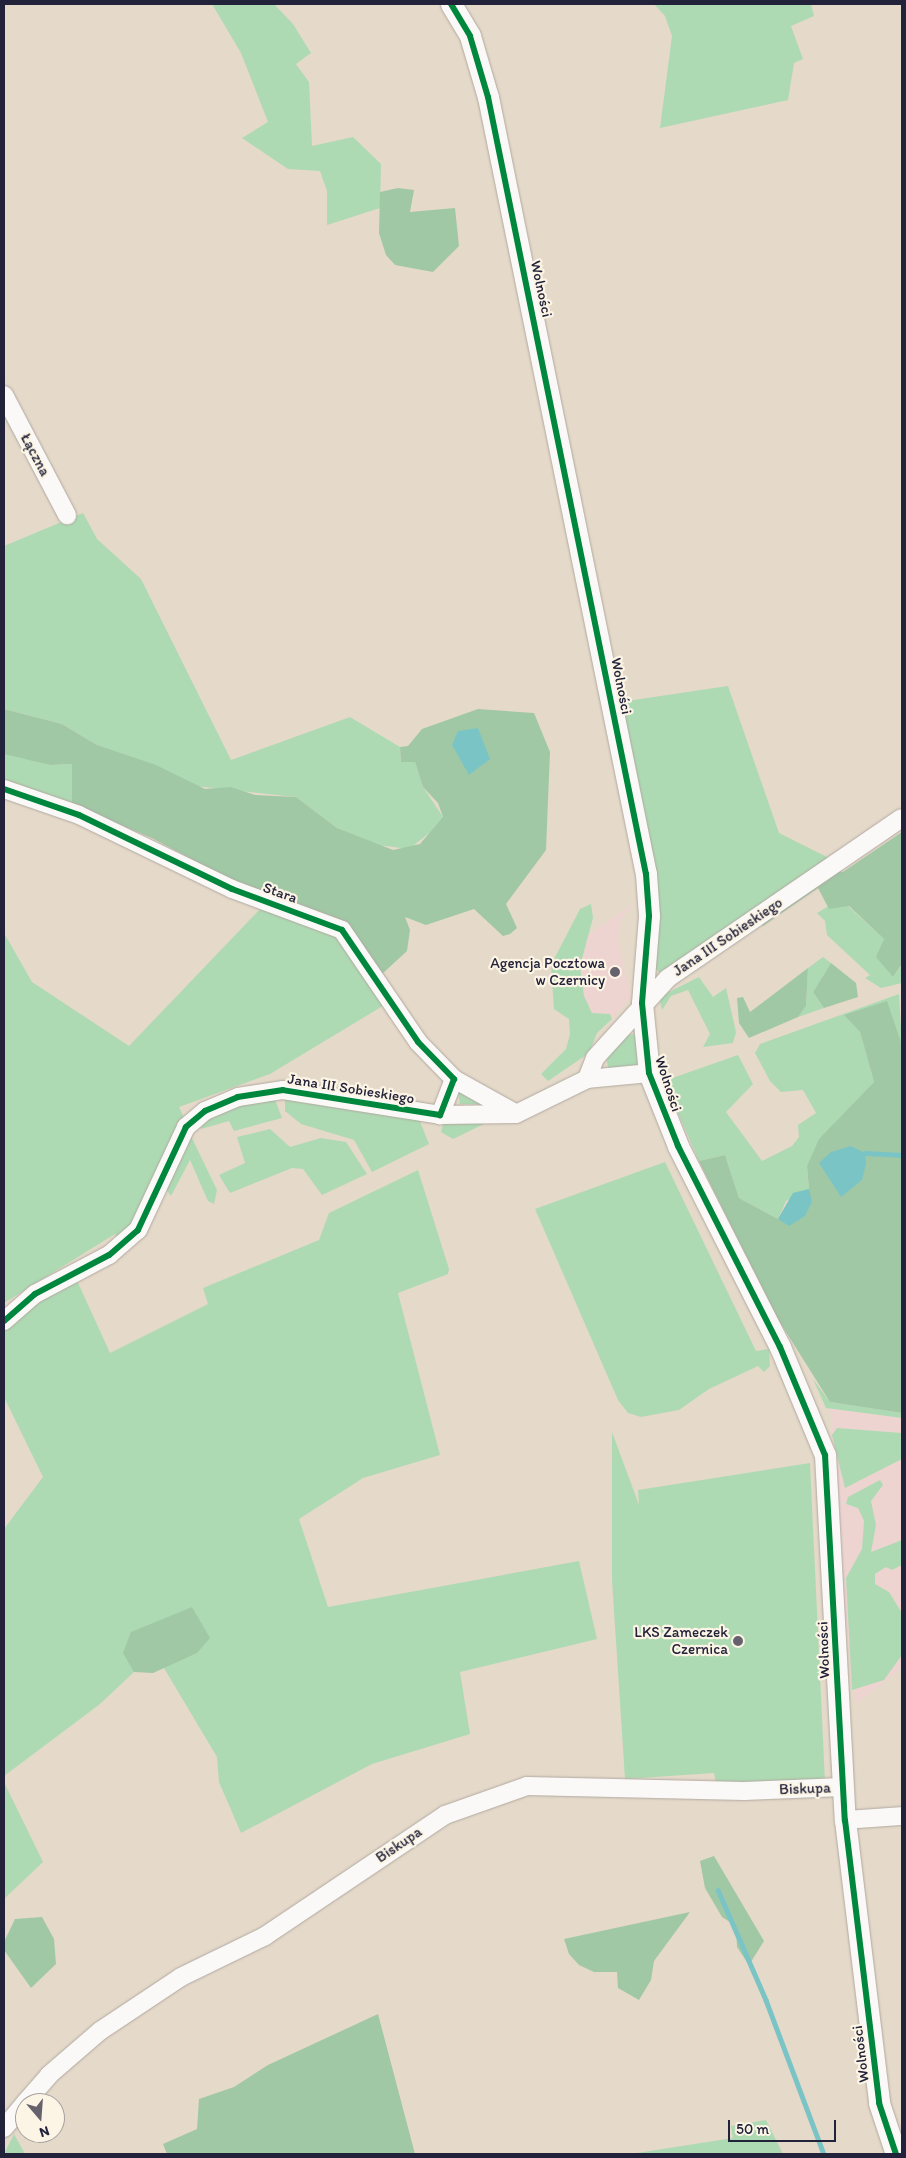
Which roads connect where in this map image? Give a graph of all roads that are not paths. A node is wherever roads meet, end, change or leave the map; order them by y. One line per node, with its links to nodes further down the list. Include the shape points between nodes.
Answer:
1 (451, 4): 6 (street, Wolności, via 470,36 488,98 646,874 650,916)
2 (4, 395): 3 (street, Łączna)
3 (67, 514)
4 (4, 790): 9 (street, Stara, via 79,815 232,889 342,930 418,1042)
5 (902, 818): 6 (street, Jana III Sobieskiego, via 668,978)
6 (642, 1003): 7 (street, Wolności); 8 (street, Jana III Sobieskiego, via 595,1058)
7 (649, 1073): 8 (street); 13 (street, Wolności, via 678,1146 780,1347 826,1455)
8 (588, 1078): 10 (street, Jana III Sobieskiego)
9 (454, 1079): 10 (street, Stara); 11 (street)
10 (516, 1114): 11 (street, Jana III Sobieskiego)
11 (440, 1115): 12 (street, Jana III Sobieskiego, via 283,1090 238,1097 205,1110 186,1127 138,1230 109,1255 35,1294)
12 (4, 1321)
13 (842, 1787): 15 (street, Wolności); 16 (street, Biskupa, via 744,1791 527,1786 445,1815 265,1936 181,1977 100,2031 49,2075)
14 (902, 1816): 15 (street)
15 (846, 1820): 19 (street, Wolności, via 879,2103)
16 (34, 2093)
17 (15, 2115): 18 (street, Biskupa)
18 (4, 2128)
19 (896, 2154)

